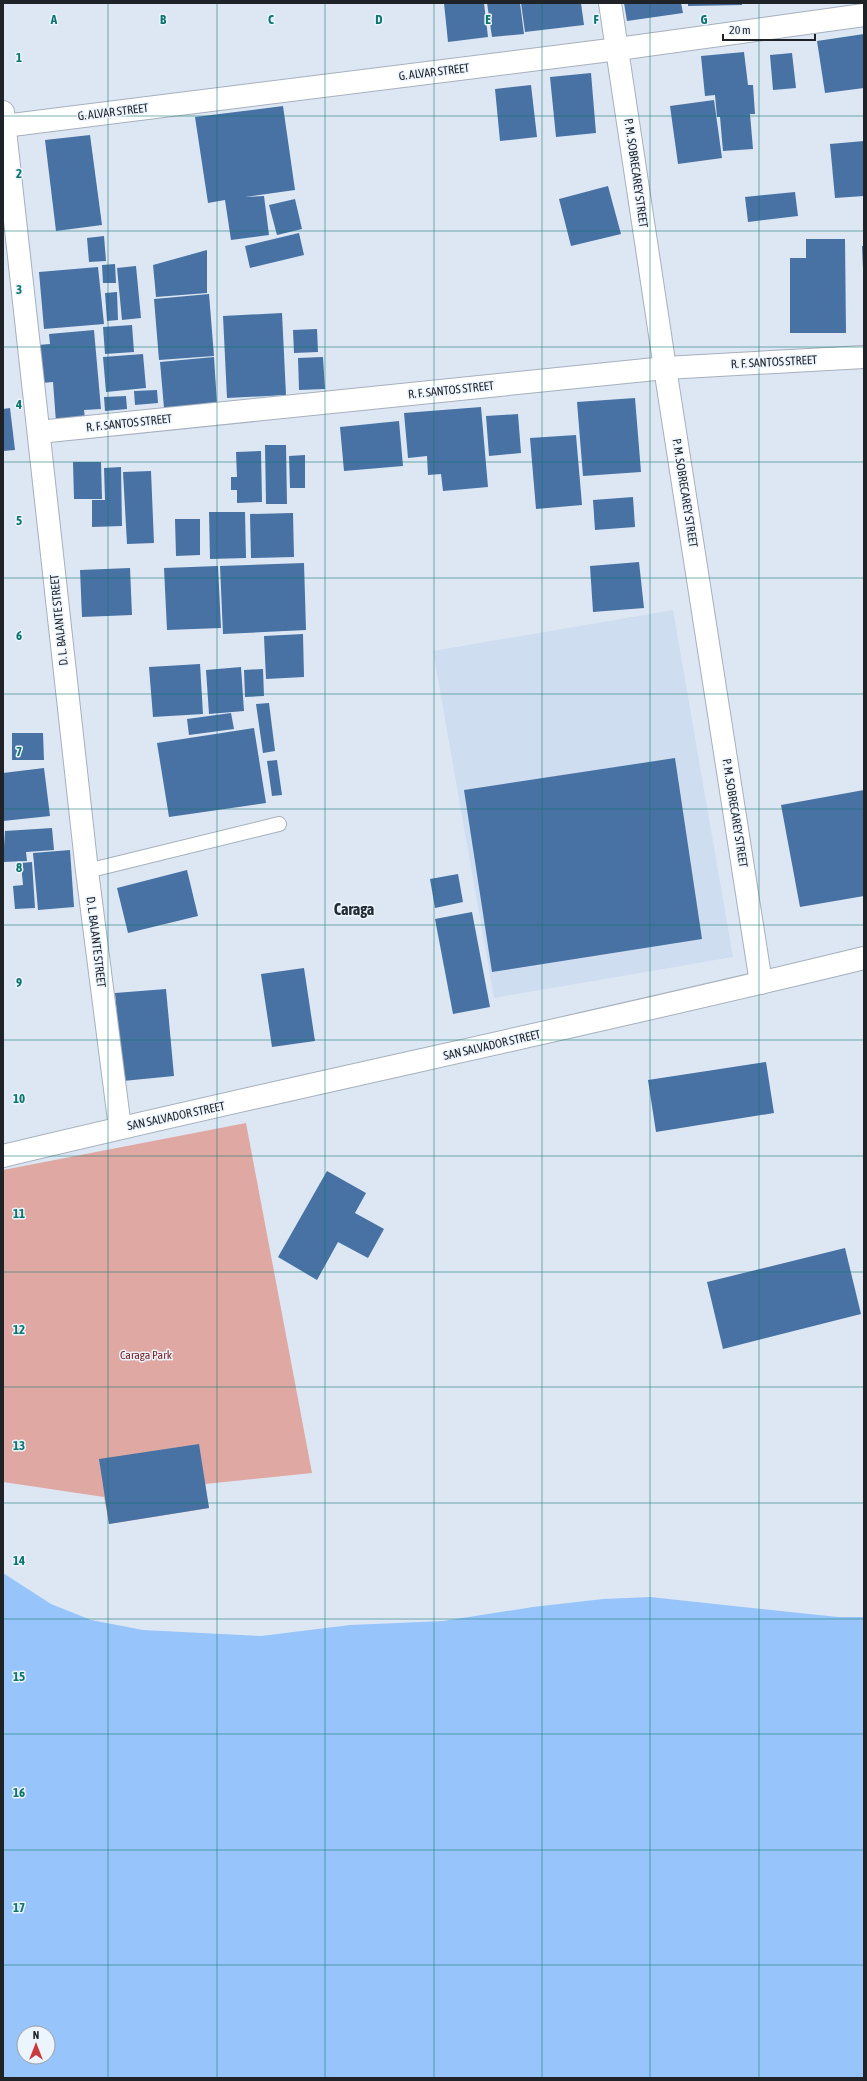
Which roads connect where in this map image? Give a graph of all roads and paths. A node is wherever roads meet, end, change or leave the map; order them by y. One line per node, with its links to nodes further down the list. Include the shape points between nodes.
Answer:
1 (610, 3): 3 (street, P. M. SOBRECAREY STREET)
2 (864, 15): 3 (street, G. ALVAR STREET)
3 (618, 48): 4 (street, G. ALVAR STREET); 6 (street, P. M. SOBRECAREY STREET)
4 (4, 119): 7 (street, D. L. BALANTE STREET)
5 (864, 358): 6 (street, R. F. SANTOS STREET)
6 (665, 368): 7 (street, R. F. SANTOS STREET); 11 (street, P. M. SOBRECAREY STREET)
7 (38, 432): 9 (street, D. L. BALANTE STREET)
8 (279, 824): 9 (lane)
9 (87, 871): 12 (street, D. L. BALANTE STREET)
10 (864, 958): 11 (street, SAN SALVADOR STREET)
11 (761, 983): 12 (street, SAN SALVADOR STREET, via 471,1051)
12 (120, 1128): 13 (street, SAN SALVADOR STREET)
13 (3, 1156)

